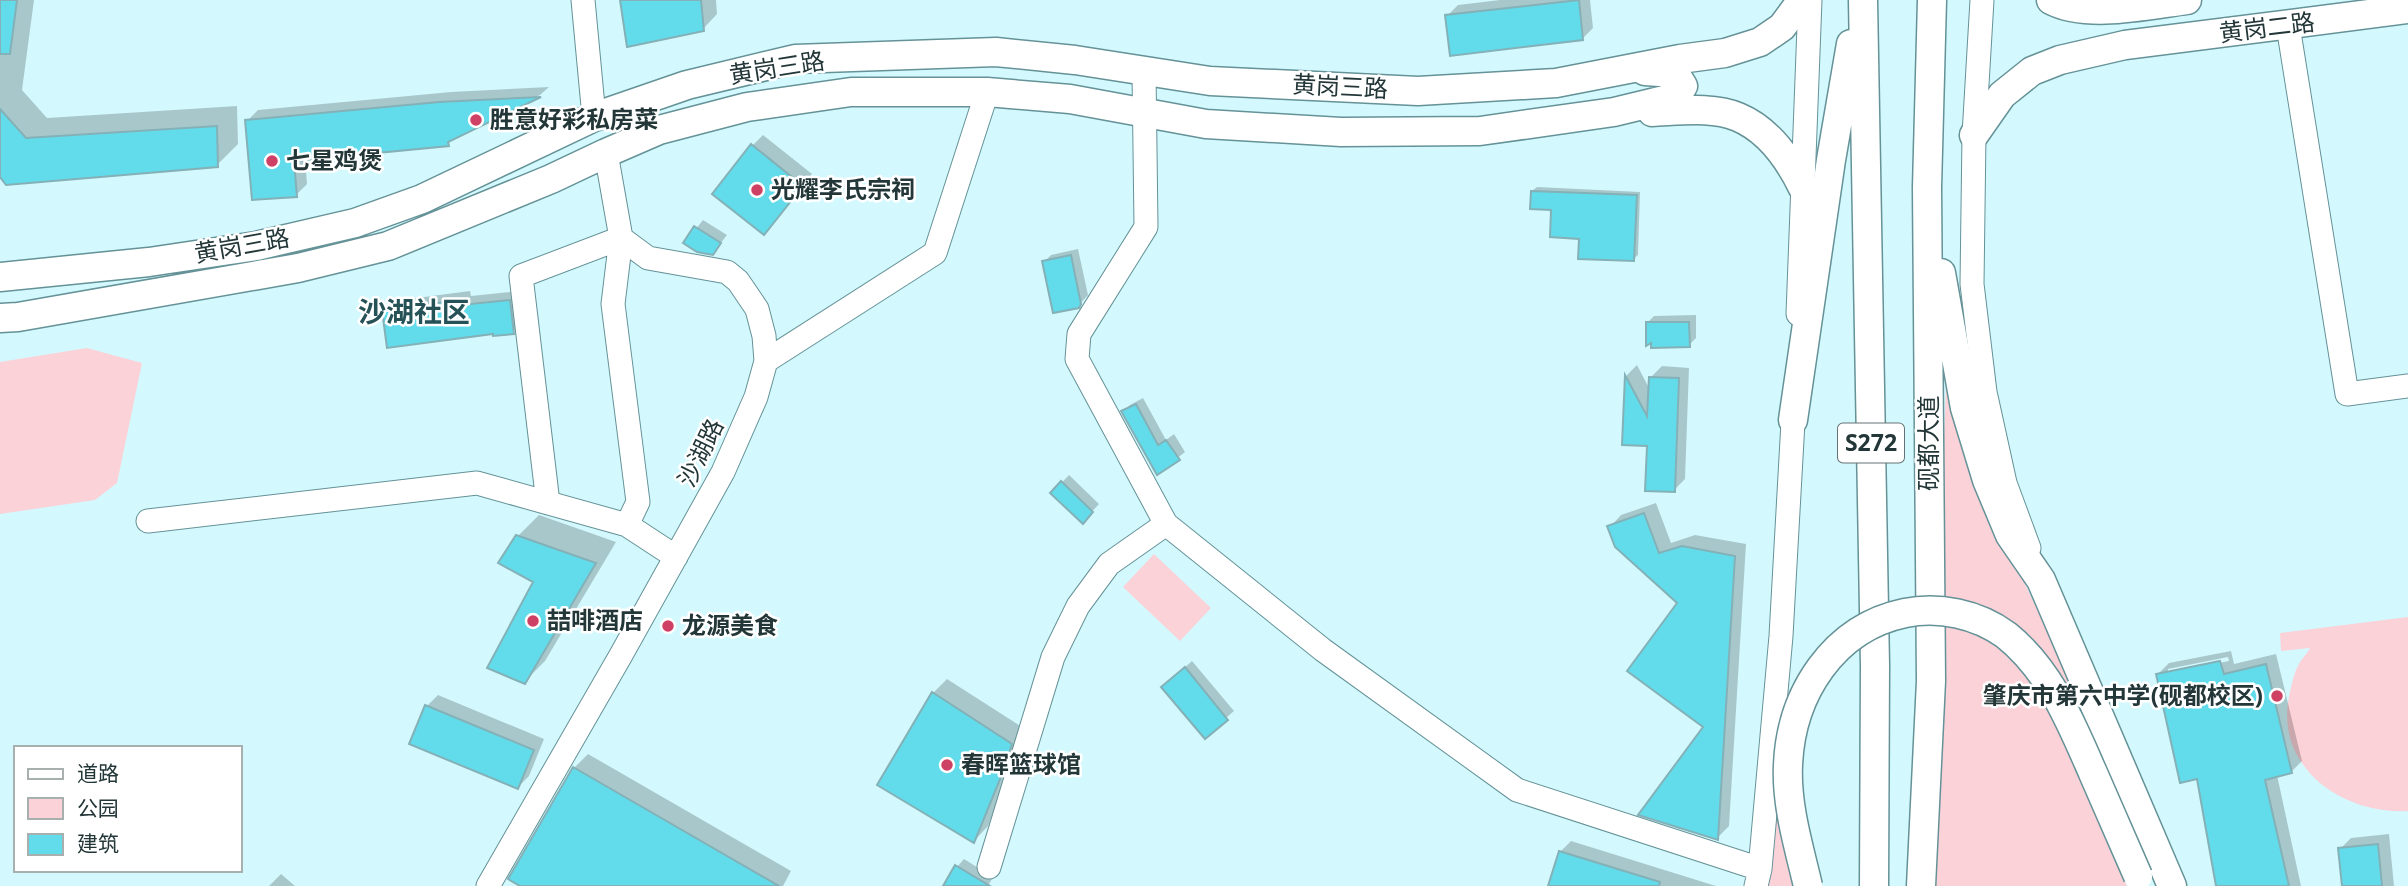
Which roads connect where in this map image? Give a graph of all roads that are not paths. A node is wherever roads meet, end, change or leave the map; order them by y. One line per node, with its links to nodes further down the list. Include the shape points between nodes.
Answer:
1 (583, 0): 18 (street)
2 (1802, 0): 13 (main road, via 1782,27 1760,43)
3 (1810, 0): 21 (street)
4 (1861, 0): 30 (main road, via 1831,160); 43 (main road, S272, via 1875,666)
5 (1932, 0): 22 (main road, 砚都大道 / S272)
6 (1982, 0): 19 (street)
7 (2051, 0): 9 (main road, 黄岗二路, via 2061,5)
8 (2187, 0): 9 (main road, 黄岗二路)
9 (2125, 8): 12 (main road, via 2114,28)
10 (2408, 9): 11 (main road, 黄岗二路)
11 (2288, 26): 12 (main road, 黄岗二路); 29 (street, via 2347,394)
12 (2125, 45): 19 (main road, 黄岗二路, via 2032,71 2002,95)
13 (1625, 69): 14 (main road, 黄岗三路, via 1556,83 1418,91 1210,81); 17 (main road, via 1675,73 1683,86 1676,97)
14 (1144, 71): 16 (street); 18 (main road, 黄岗三路, via 996,52 795,59 687,85)
15 (987, 92): 16 (main road, 黄岗三路, via 1070,99); 20 (main road, 黄岗三路, via 851,92 747,107 659,130); 28 (street, via 936,253)
16 (1144, 112): 17 (main road, 黄岗三路, via 1206,124 1341,132 1480,131); 33 (street, via 1146,227 1079,334 1077,359)
17 (1615, 112): 21 (main road, via 1697,111 1738,117 1777,146)
18 (594, 117): 24 (main road, 黄岗三路, via 422,199 355,223 256,246)
19 (1974, 135): 36 (street, via 1972,284 1985,392 2006,483)
20 (606, 152): 23 (street); 26 (main road, 黄岗三路, via 388,246 298,268)
21 (1803, 188): 30 (street)
22 (1927, 188): 36 (main road, via 1965,408 2010,534); 44 (main road, 砚都大道 / S272, via 1931,681)
23 (621, 239): 28 (street, via 648,258 727,272 738,281 757,309); 31 (street, via 521,276); 34 (street, via 612,304 638,502)
24 (62, 271): 25 (main road, 黄岗三路); 26 (main road)
25 (3, 275)
26 (68, 308): 27 (main road, 黄岗三路)
27 (6, 319)
28 (766, 361): 35 (street, 沙湖路, via 756,397 723,472)
29 (2408, 386)
30 (1793, 420): 38 (street, via 1781,636)
31 (548, 503): 32 (street, via 477,483); 34 (street)
32 (148, 521)
33 (1166, 524): 37 (street, via 1109,564 1078,606 1053,657); 38 (street, via 1323,650 1517,790)
34 (627, 525): 35 (street)
35 (676, 557): 41 (street, 沙湖路)
36 (2041, 580): 40 (main road)
37 (989, 867)
38 (1758, 878)
39 (2140, 881): 42 (main road, bridge, via 2072,724 2029,657 1980,620 1922,610 1864,627 1839,645 1804,693 1788,765 1791,808)
40 (2171, 882)
41 (488, 886)
42 (1808, 886)
43 (1874, 886)
44 (1921, 886)

